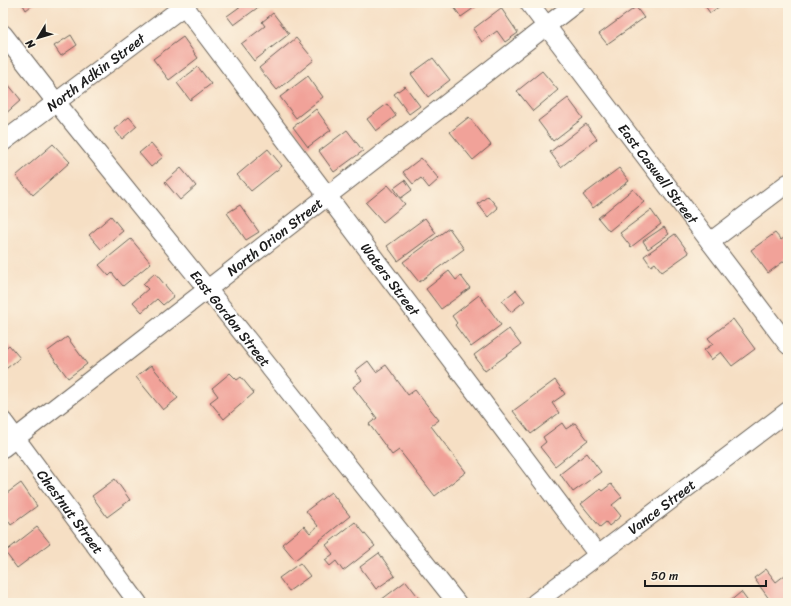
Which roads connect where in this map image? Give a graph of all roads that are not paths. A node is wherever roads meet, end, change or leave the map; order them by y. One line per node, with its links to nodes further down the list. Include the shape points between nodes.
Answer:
1 (529, 3): 4 (street, East Caswell Street)
2 (576, 3): 4 (street, North Orion Street)
3 (185, 4): 6 (street, North Adkin Street); 9 (street, Waters Street)
4 (546, 26): 9 (street, North Orion Street); 10 (street, East Caswell Street)
5 (3, 34): 6 (street, East Gordon Street)
6 (56, 102): 7 (street, North Adkin Street); 11 (street, East Gordon Street)
7 (3, 142)
8 (788, 183): 10 (street)
9 (328, 195): 11 (street, North Orion Street); 16 (street, Waters Street)
10 (710, 242): 12 (street, East Caswell Street)
11 (208, 290): 15 (street, North Orion Street); 19 (street, East Gordon Street)
12 (788, 345)
13 (788, 411): 16 (street, Vance Street)
14 (3, 421): 15 (street, Chestnut Street)
15 (9, 443): 18 (street, Chestnut Street)
16 (598, 555): 17 (street, Vance Street)
17 (540, 601)
18 (138, 603)
19 (457, 603)

